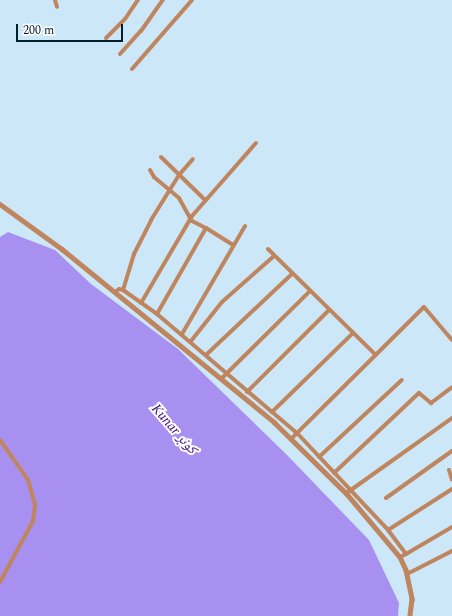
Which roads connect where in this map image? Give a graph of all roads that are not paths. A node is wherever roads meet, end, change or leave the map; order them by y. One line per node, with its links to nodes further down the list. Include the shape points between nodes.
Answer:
1 (55, 0): 5 (street)
2 (138, 0): 6 (street, via 125,19)
3 (163, 0): 7 (street, via 141,31)
4 (192, 0): 8 (street)
5 (57, 7)
6 (106, 38)
7 (120, 54)
8 (132, 69)
9 (256, 143): 15 (street)
10 (162, 157): 13 (street)
11 (193, 159): 13 (street)
12 (150, 170): 14 (street, via 154,177)
13 (179, 175): 14 (street); 15 (street)
14 (171, 190): 17 (street); 24 (street, via 151,220 134,254)
15 (205, 200): 17 (street)
16 (0, 204): 26 (street)
17 (192, 216): 19 (street, via 192,221); 27 (street)
18 (245, 226): 20 (street)
19 (206, 228): 20 (street); 29 (street)
20 (233, 245): 31 (street)
21 (268, 249): 22 (street)
22 (274, 256): 23 (street); 33 (street, via 222,302)
23 (292, 274): 25 (street); 34 (street)
24 (123, 290): 26 (street); 27 (street)
25 (310, 291): 28 (street); 36 (street)
26 (115, 292): 37 (street)
27 (141, 303): 29 (street)
28 (329, 310): 30 (street); 40 (street)
29 (157, 314): 31 (street)
30 (353, 333): 35 (street); 41 (street)
31 (182, 334): 33 (street)
32 (452, 340): 35 (street, via 424,307)
33 (191, 341): 34 (street)
34 (207, 354): 36 (street)
35 (376, 355): 43 (street)
36 (227, 373): 37 (street); 40 (street)
37 (221, 379): 44 (street)
38 (402, 380): 47 (street)
39 (452, 387): 49 (street, via 431,403 419,393)
40 (247, 392): 41 (street)
41 (272, 412): 43 (street)
42 (452, 418): 52 (street)
43 (297, 433): 44 (street); 47 (street)
44 (291, 439): 52 (street)
45 (0, 440): 60 (street, via 28,480 35,505 33,521)
46 (452, 451): 53 (street)
47 (319, 456): 49 (street)
48 (449, 470): 50 (street)
49 (334, 473): 52 (street)
50 (452, 480)
51 (452, 489): 55 (street)
52 (348, 492): 55 (street); 58 (street)
53 (386, 498)
54 (452, 527): 57 (street)
55 (388, 530): 57 (street)
56 (452, 551): 59 (street)
57 (406, 554): 58 (street)
58 (400, 557): 59 (street)
59 (407, 574): 61 (street, via 412,599)
60 (0, 582)
61 (410, 616)

